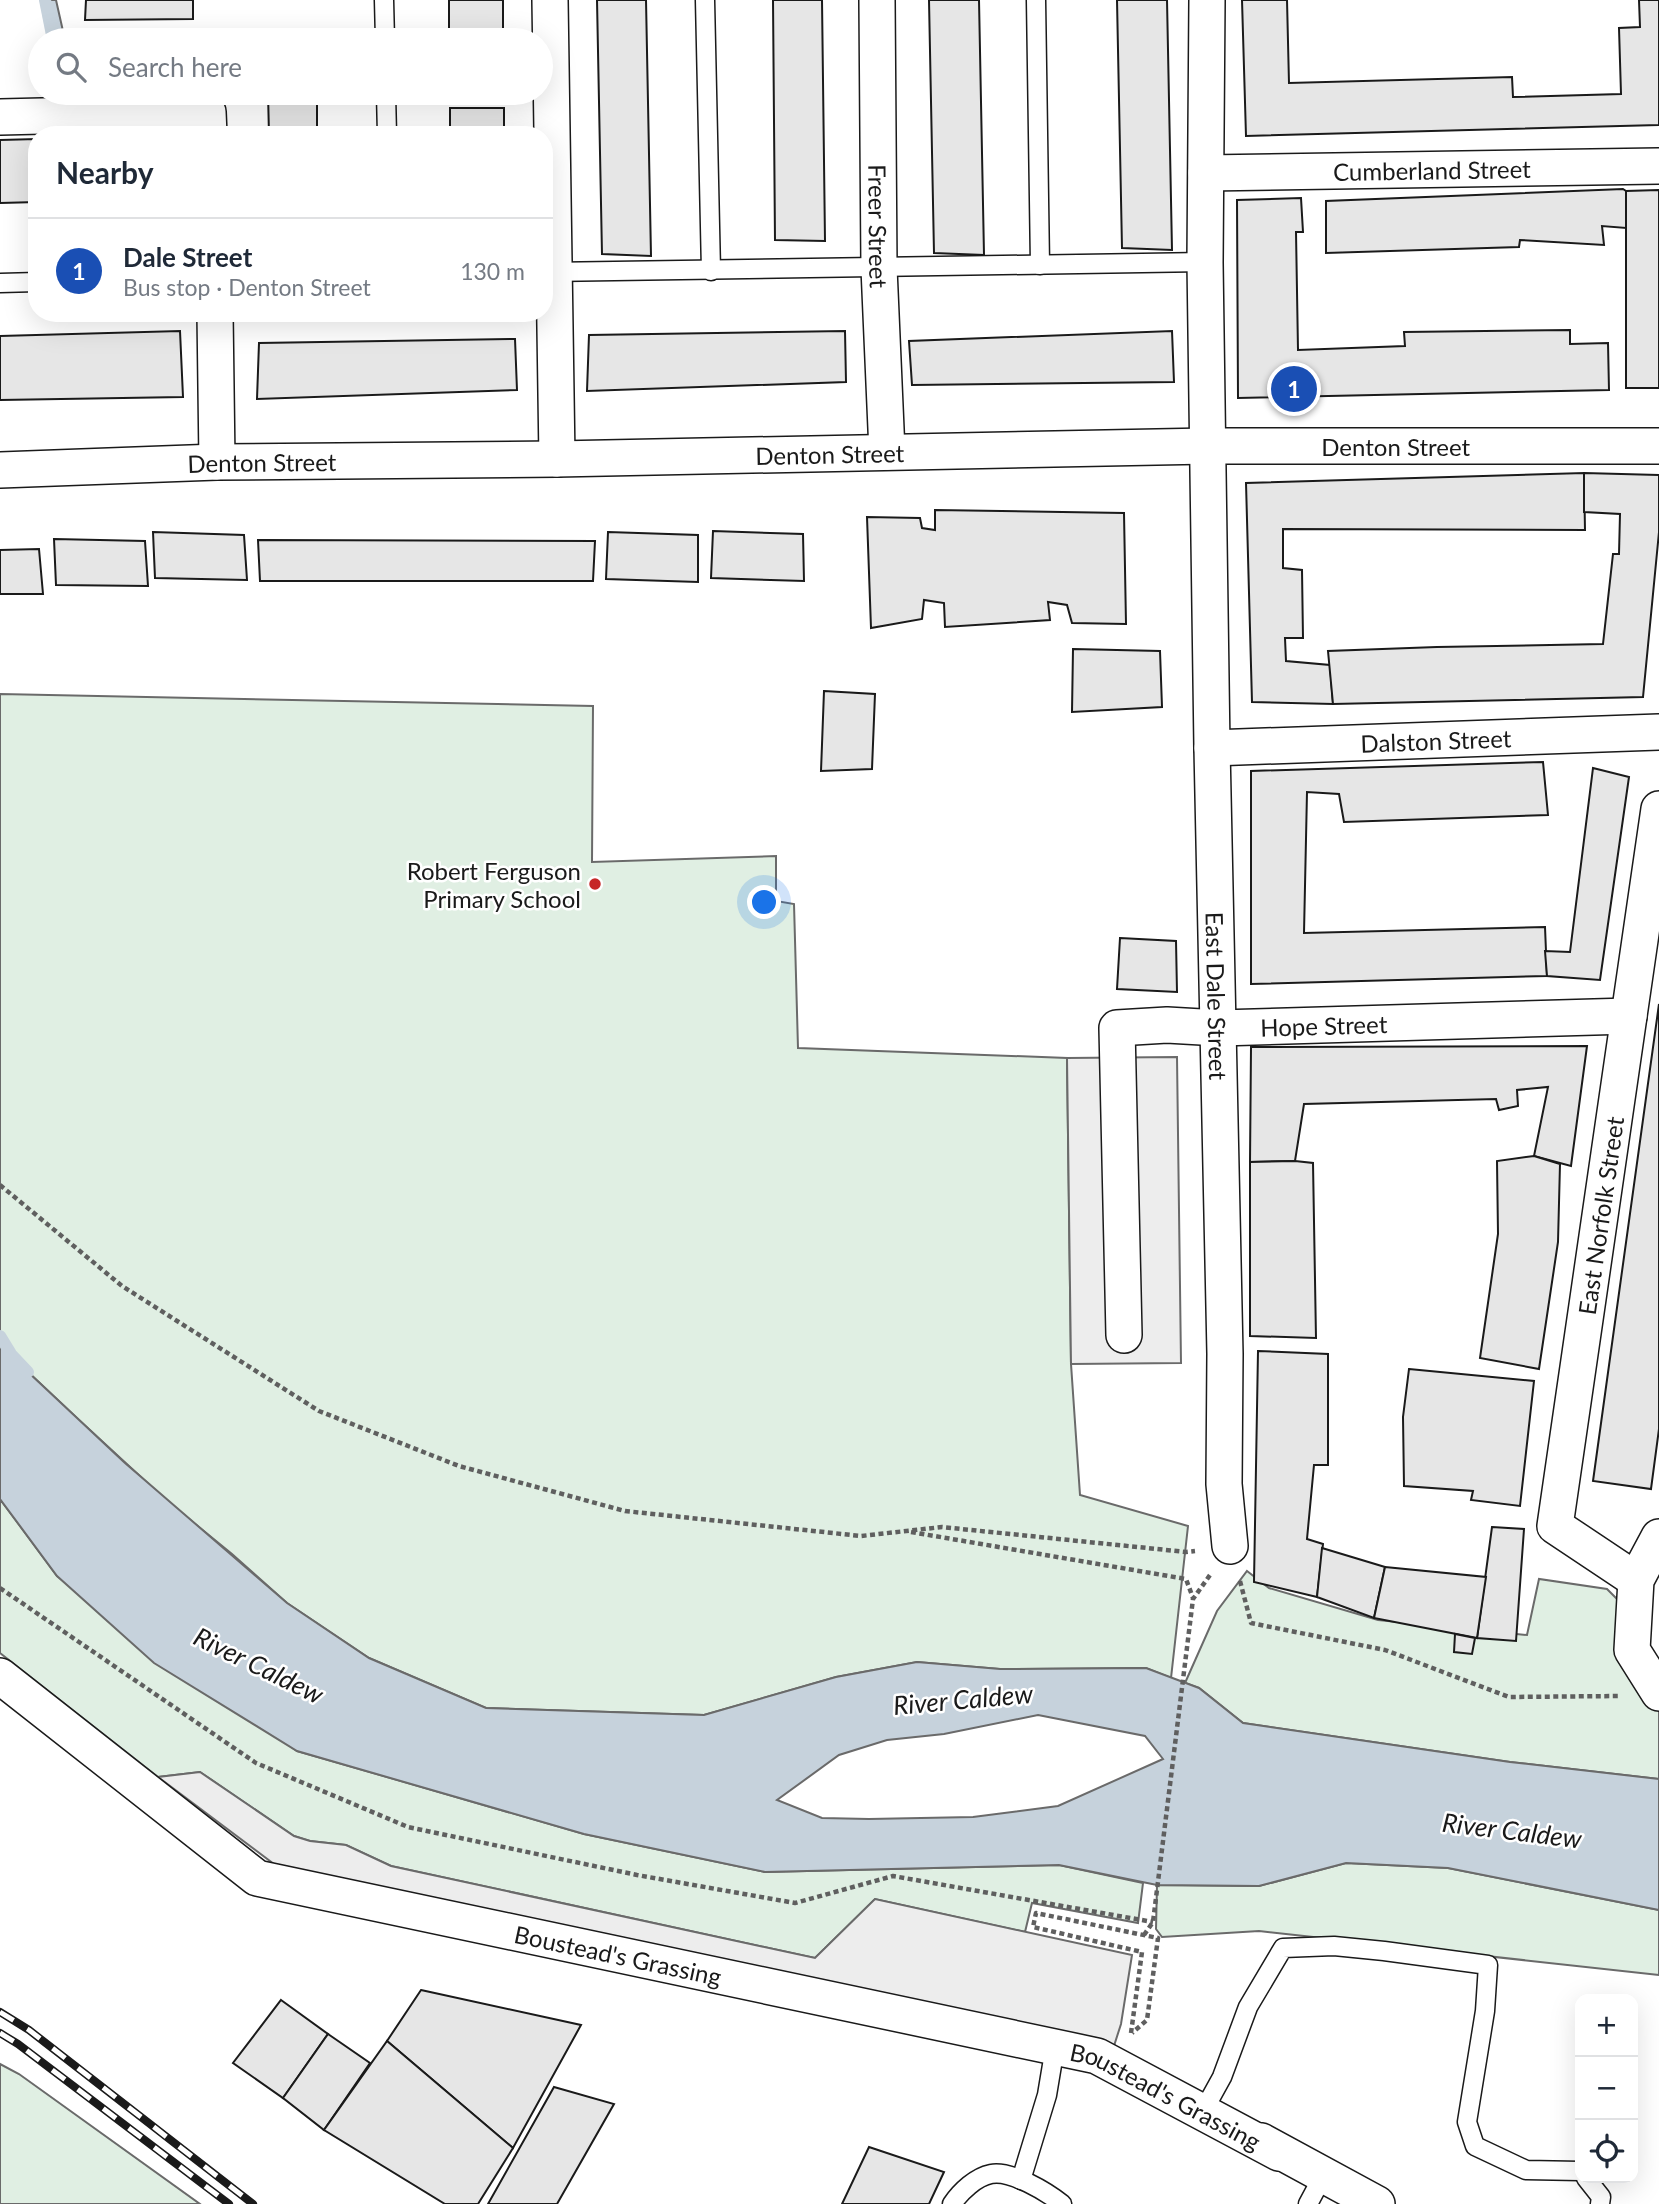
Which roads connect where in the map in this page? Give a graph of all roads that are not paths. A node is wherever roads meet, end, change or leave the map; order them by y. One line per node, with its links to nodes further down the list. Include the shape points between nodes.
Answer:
1 (384, 0): 7 (lane)
2 (550, 0): 8 (street)
3 (705, 0): 20 (lane)
4 (877, 0): 19 (street, Freer Street)
5 (1036, 0): 18 (lane)
6 (1207, 0): 16 (street, East Dale Street)
7 (385, 28)
8 (550, 28)
9 (386, 105): 13 (lane)
10 (550, 105): 14 (street)
11 (0, 117): 12 (street)
12 (209, 123)
13 (387, 126)
14 (550, 126)
15 (1659, 166): 16 (street, Cumberland Street)
16 (1206, 173): 17 (street, East Dale Street)
17 (1205, 262): 18 (lane); 26 (street, East Dale Street)
18 (1040, 265): 19 (lane)
19 (879, 268): 20 (lane); 28 (street, Freer Street)
20 (710, 271): 21 (lane)
21 (553, 272)
22 (28, 282): 23 (lane)
23 (0, 283)
24 (215, 322): 30 (street)
25 (552, 322): 29 (street)
26 (1208, 446): 27 (street, Denton Street); 28 (street, Denton Street); 33 (street, East Dale Street)
27 (1659, 446)
28 (887, 452): 29 (street, Denton Street)
29 (556, 459): 30 (street, Denton Street)
30 (217, 462): 31 (street, Denton Street)
31 (0, 470)
32 (1659, 732): 33 (street, Dalston Street)
33 (1212, 748): 36 (street, East Dale Street)
34 (1659, 810): 35 (street, East Norfolk Street)
35 (1629, 1016): 36 (street, Hope Street); 40 (street, East Norfolk Street, via 1555,1526)
36 (1219, 1028): 37 (street, Hope Street, via 1118,1028); 39 (street, East Dale Street, via 1224,1484)
37 (1124, 1335)
38 (1659, 1537): 40 (street)
39 (1230, 1546)
40 (1636, 1580): 42 (street, via 1632,1650)
41 (0, 1676): 43 (street, Boustead's Grassing, via 257,1878)
42 (1659, 1693)
43 (1055, 2047): 44 (street, Boustead's Grassing); 48 (lane, via 1047,2095)
44 (1097, 2056): 45 (street); 46 (street, Boustead's Grassing)
45 (1206, 2106): 46 (street); 47 (lane, via 1248,2007 1283,1948 1334,1946 1488,1965 1466,2122 1475,2146 1526,2170)
46 (1279, 2152): 50 (street)
47 (1575, 2171)
48 (1021, 2180): 51 (lane, via 994,2173 978,2179); 52 (lane)
49 (1590, 2183): 54 (lane, via 1601,2197)
50 (1315, 2190): 53 (street)
51 (952, 2204)
52 (1062, 2204)
53 (1377, 2204)
54 (1600, 2204)

